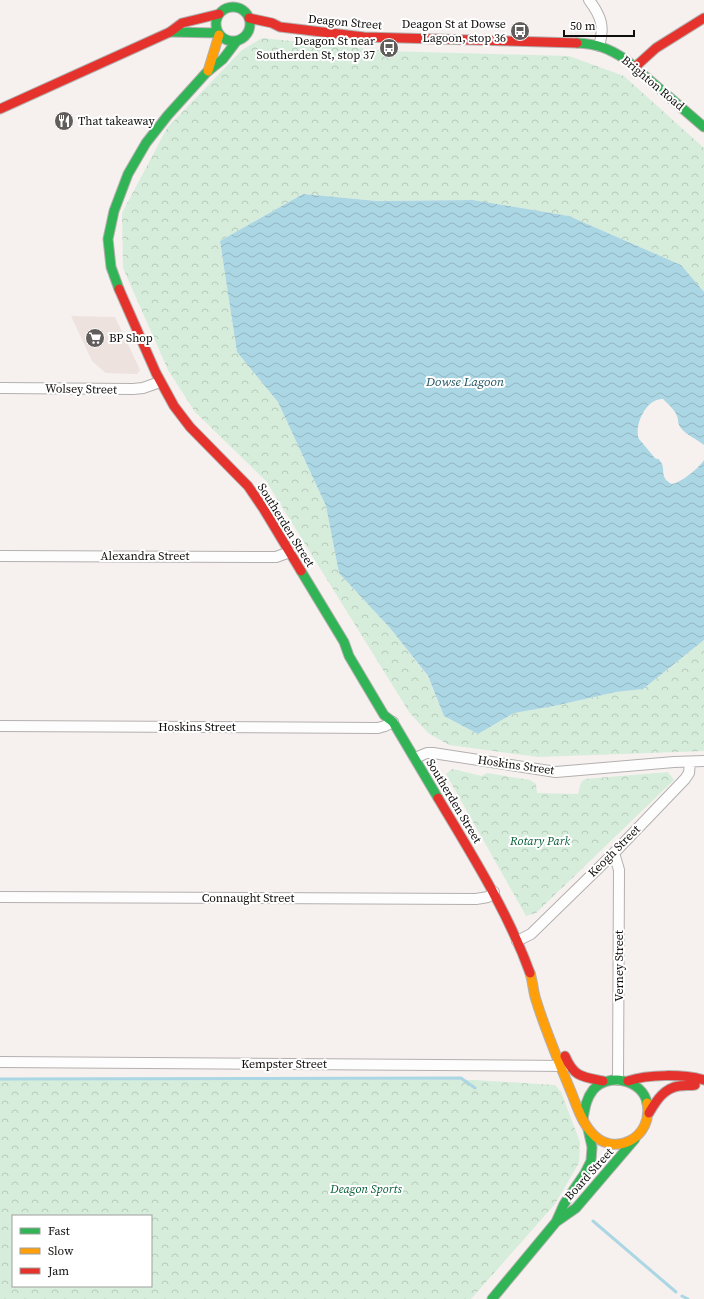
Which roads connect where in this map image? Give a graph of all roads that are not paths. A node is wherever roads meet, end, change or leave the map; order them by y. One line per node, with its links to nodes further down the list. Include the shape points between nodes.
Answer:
1 (242, 0): 5 (main road)
2 (589, 0): 12 (street, via 602,24)
3 (227, 4): 4 (main road); 5 (main road, Deagon Street, via 237,7)
4 (219, 14): 8 (main road, via 182,23); 10 (main road, Southerden Street, via 216,24)
5 (247, 15): 7 (main road, Deagon Street); 9 (main road, via 250,29)
6 (704, 18): 13 (main road, via 656,48)
7 (280, 27): 9 (main road, Deagon Street); 12 (main road, Deagon Street, via 364,37)
8 (170, 32): 10 (main road); 15 (main road)
9 (256, 33): 11 (main road, Southerden Street)
10 (218, 34): 11 (main road); 14 (main road, Southerden Street, via 213,60)
11 (236, 42): 14 (main road, Southerden Street, via 219,63)
12 (599, 46): 13 (main road, Brighton Road, via 611,50)
13 (635, 67): 16 (main road, Brighton Road)
14 (207, 72): 17 (main road, Southerden Street, via 160,124 142,150 120,190 110,222 108,244 111,264)
15 (0, 109)
16 (704, 127)
17 (160, 382): 18 (street, Wolsey Street, via 134,389); 19 (main road, Southerden Street, via 180,416 256,497)
18 (0, 388)
19 (290, 552): 20 (street, Alexandra Street, via 276,557); 21 (main road, Southerden Street)
20 (0, 556)
21 (344, 642): 22 (main road, Southerden Street, via 348,656 384,715); 22 (main road, via 355,652 390,707)
22 (393, 722): 23 (street, Hoskins Street, via 378,728); 24 (main road, Southerden Street)
23 (0, 726)
24 (414, 758): 26 (street, Hoskins Street, via 433,753 556,772); 28 (main road, Southerden Street)
25 (704, 761): 26 (street)
26 (690, 762): 27 (street, Keogh Street, via 686,779)
27 (614, 853): 30 (street, Keogh Street, via 531,934); 38 (street, Verney Street, via 619,870)
28 (494, 892): 29 (street, Connaught Street, via 476,899); 30 (main road, Southerden Street)
29 (0, 897)
30 (517, 941): 31 (main road, Southerden Street)
31 (532, 979): 32 (main road, Southerden Street); 35 (main road, Southerden Street, via 537,1002)
32 (546, 999)
33 (561, 1043): 35 (main road, Southerden Street)
34 (0, 1062): 35 (street, Kempster Street)
35 (564, 1066): 37 (main road, via 584,1078); 41 (main road, Southerden Street)
36 (704, 1080): 38 (main road, via 690,1076 639,1077)
37 (603, 1081): 38 (main road); 41 (main road, via 586,1100)
38 (623, 1081): 40 (main road, via 636,1086 643,1094)
39 (704, 1083): 40 (main road, via 668,1090)
40 (649, 1112): 43 (main road, via 647,1121)
41 (583, 1119): 42 (main road)
42 (588, 1129): 43 (main road, via 602,1142 611,1144 621,1144); 44 (main road, Board Street, via 592,1145 590,1162 565,1201)
43 (636, 1138): 44 (main road, Board Street, via 576,1208)
44 (556, 1222): 45 (main road, Board Street)
45 (498, 1297)

